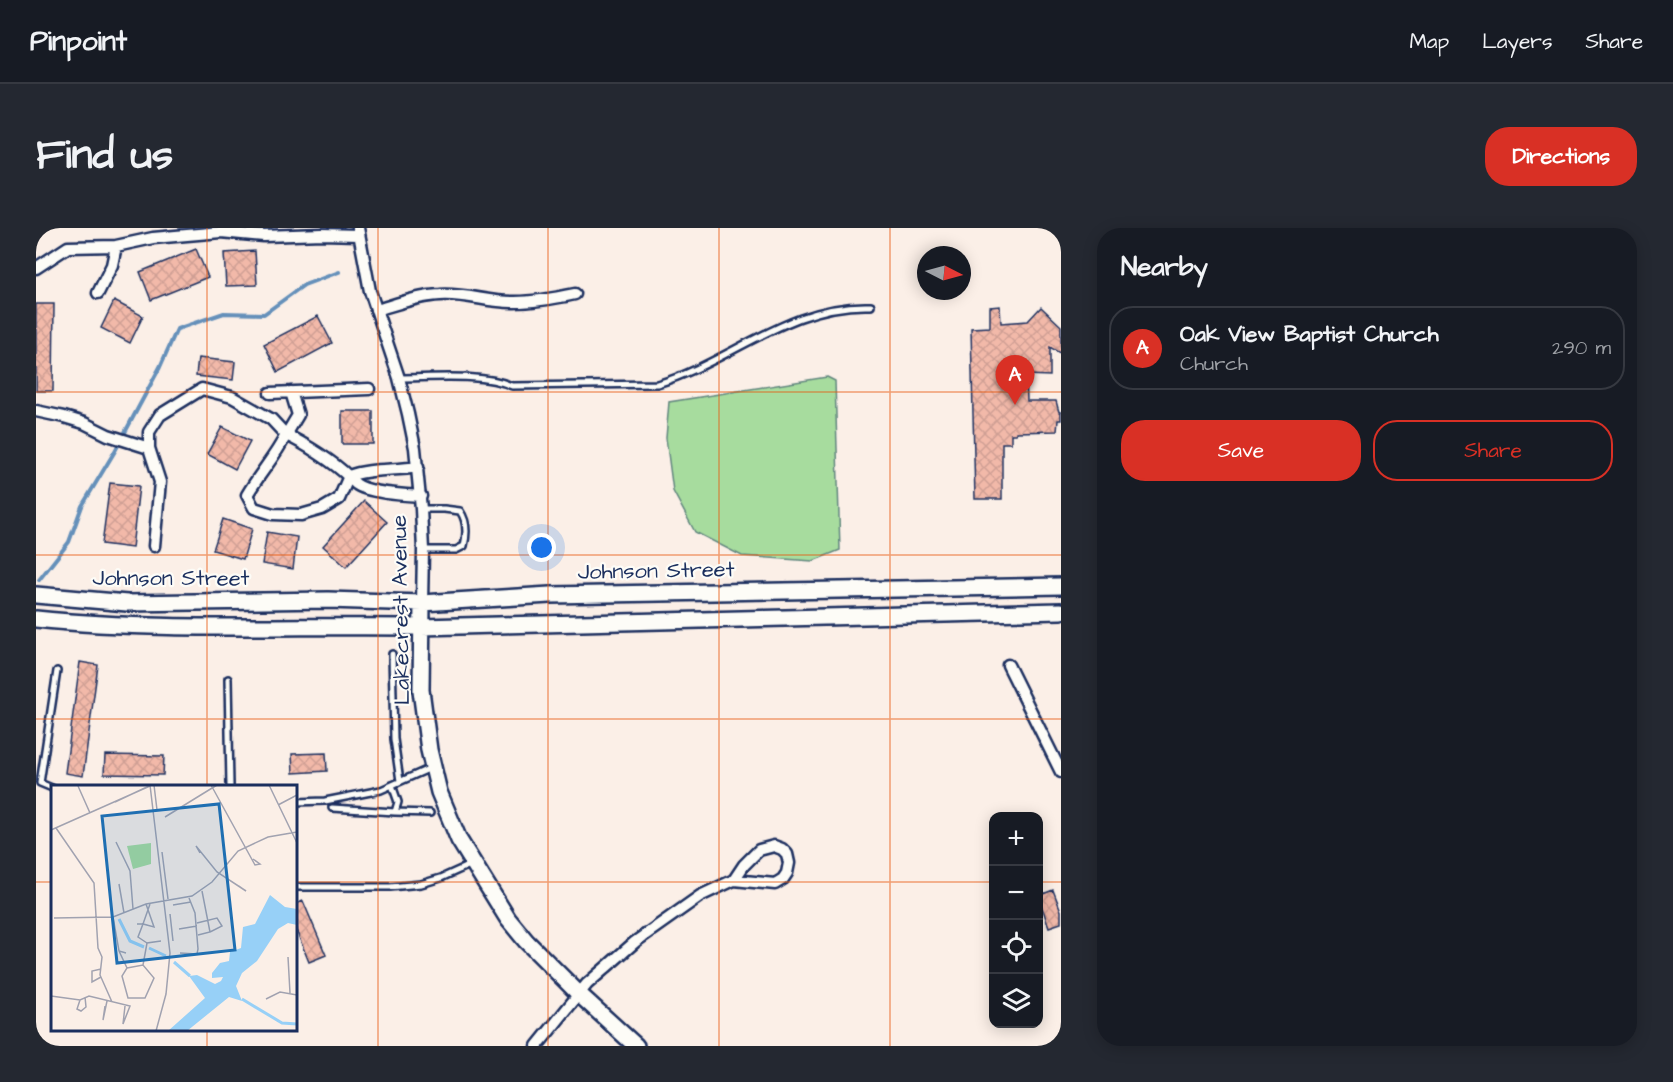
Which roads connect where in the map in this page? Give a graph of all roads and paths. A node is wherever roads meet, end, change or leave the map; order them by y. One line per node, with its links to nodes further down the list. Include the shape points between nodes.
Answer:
1 (358, 232): 2 (street, Lakecrest Avenue, via 264,236 221,232 153,238); 7 (street, Lakecrest Avenue)
2 (116, 246): 3 (street, Lakecrest Avenue, via 68,247); 4 (street, via 112,265)
3 (36, 268)
4 (98, 293)
5 (575, 294): 7 (street, via 515,302 437,295)
6 (871, 306): 8 (lane, via 809,315 678,378 657,384 512,386 483,378)
7 (376, 310): 8 (street, Lakecrest Avenue)
8 (399, 378): 15 (street, Lakecrest Avenue)
9 (369, 389): 10 (street)
10 (291, 392): 11 (street); 13 (street, via 298,415)
11 (270, 393)
12 (36, 411): 14 (street, via 84,423)
13 (286, 435): 14 (street, Lakecrest Avenue, via 271,419 232,397 202,389 160,415 149,432); 16 (street, Lakecrest Avenue); 16 (street, via 247,495 254,508 273,514 302,515 322,509 339,500)
14 (149, 448): 19 (street, via 160,482)
15 (417, 467): 16 (street); 17 (street, Lakecrest Avenue)
16 (349, 476): 17 (street, Lakecrest Avenue, via 362,487)
17 (421, 496): 18 (street, Lakecrest Avenue)
18 (422, 509): 20 (street, Lakecrest Avenue); 20 (lane, via 460,511 465,518 466,537 464,546 456,550)
19 (154, 546)
20 (423, 550): 23 (street, Lakecrest Avenue)
21 (1061, 586): 23 (main road, Johnson Street, via 550,595)
22 (36, 596): 23 (main road, Johnson Street, via 127,603)
23 (422, 603): 26 (main road, Lakecrest Avenue)
24 (1061, 611): 26 (main road, Johnson Street)
25 (36, 619): 26 (main road, Johnson Street, via 201,628)
26 (421, 627): 31 (main road, Lakecrest Avenue, via 421,690)
27 (392, 654): 33 (lane, via 394,739)
28 (1008, 665): 32 (street)
29 (57, 671): 36 (lane, via 40,783)
30 (228, 679): 34 (lane)
31 (434, 767): 33 (lane); 41 (main road, Lakecrest Avenue, via 439,792)
32 (1061, 772)
33 (400, 781): 35 (lane)
34 (230, 785)
35 (392, 785): 37 (lane, via 325,801); 39 (lane, via 398,802)
36 (51, 788)
37 (297, 802)
38 (332, 808): 39 (lane)
39 (395, 812): 40 (lane)
40 (430, 813)
41 (473, 863): 43 (lane, via 421,884); 44 (main road, Lakecrest Avenue, via 525,941)
42 (734, 880): 42 (street, via 775,884 787,873 787,854 774,846 759,850); 44 (street, via 700,896 635,942)
43 (297, 887)
44 (579, 994): 45 (street); 46 (main road, Lakecrest Avenue)
45 (537, 1046)
46 (636, 1046)

